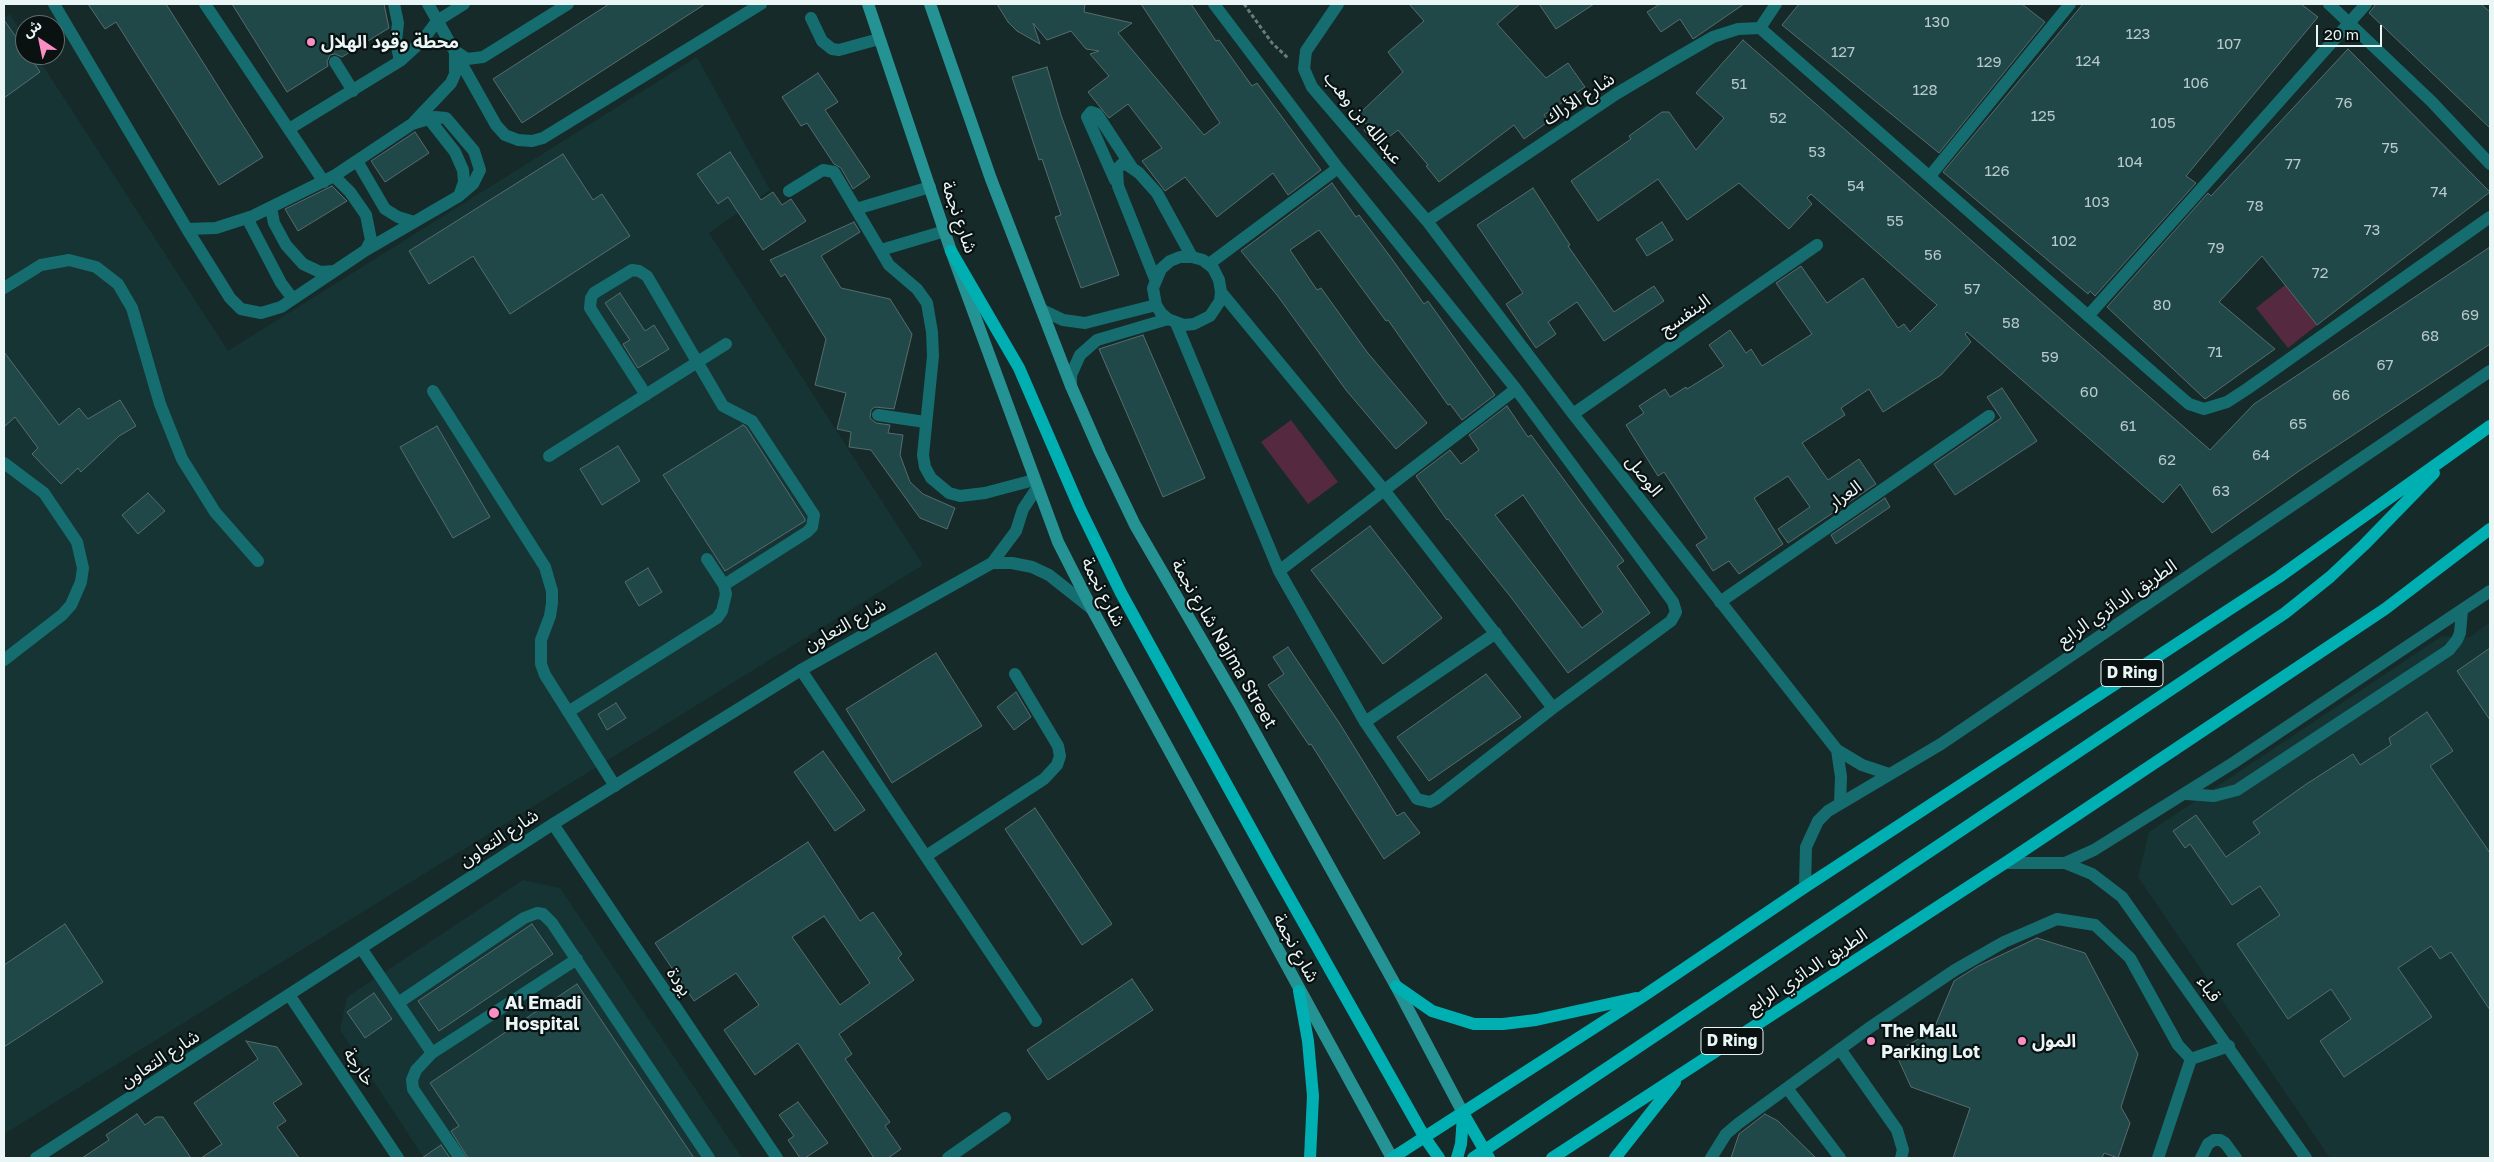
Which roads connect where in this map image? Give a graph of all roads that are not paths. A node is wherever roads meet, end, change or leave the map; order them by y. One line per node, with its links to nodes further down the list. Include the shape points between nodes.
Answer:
1 (54, 4): 44 (street)
2 (205, 4): 27 (street)
3 (394, 4): 22 (street)
4 (428, 4): 17 (street)
5 (464, 4): 17 (street)
6 (568, 4): 21 (street, via 483,57 467,59)
7 (762, 4): 21 (street, via 543,138 532,141 518,140 496,125)
8 (868, 4): 20 (main road, شارع نجمة)
9 (930, 4): 58 (main road, via 991,179)
10 (1214, 4): 30 (street)
11 (1338, 4): 42 (street, عبدالله بن وهب, via 1306,51 1304,69 1324,103)
12 (1776, 4): 19 (street)
13 (2330, 4): 18 (street)
14 (2366, 4): 18 (street)
15 (2064, 6): 32 (street)
16 (811, 18): 20 (street, via 822,41 832,48 840,50)
17 (437, 21): 21 (street); 22 (street, via 424,40)
18 (2351, 22): 29 (street); 59 (street)
19 (1760, 28): 32 (street); 42 (street, شارع الأراك, via 1738,29 1712,37 1616,94)
20 (880, 39): 35 (main road, شارع نجمة)
21 (453, 50): 26 (street, via 456,66 451,83)
22 (400, 61): 24 (street)
23 (335, 62): 24 (street)
24 (353, 91): 27 (street)
25 (429, 118): 26 (street); 37 (street, via 455,152 463,170 464,182); 37 (street, via 446,118 474,151 480,170 473,184)
26 (412, 124): 28 (street)
27 (289, 129): 33 (street)
28 (357, 161): 33 (street); 43 (street, via 385,209)
29 (2490, 164)
30 (1338, 168): 51 (street); 65 (street)
31 (1133, 169): 34 (street, via 1126,164 1116,168); 34 (street, via 1097,114 1089,114 1088,122); 50 (street, via 1157,193)
32 (1930, 176): 59 (street)
33 (329, 179): 38 (street); 47 (street, via 350,192 366,215 371,240)
34 (1118, 186): 53 (street)
35 (930, 187): 39 (street); 45 (main road, شارع نجمة)
36 (789, 191): 39 (street, via 819,172 828,170 834,172)
37 (459, 196): 43 (street)
38 (271, 208): 41 (street); 52 (street, via 274,223 286,245 302,264 320,272)
39 (856, 209): 48 (street)
40 (2490, 217): 59 (street, via 2247,389 2227,402 2204,409 2189,404)
41 (247, 218): 44 (street, via 216,228); 56 (street, via 281,284)
42 (1427, 221): 68 (street, الوصل)
43 (414, 222): 47 (street)
44 (187, 229): 56 (street, via 230,298 241,309 262,313)
45 (944, 231): 48 (street); 49 (main road, شارع نجمة)
46 (1817, 245): 68 (street, البنفسج)
47 (366, 250): 52 (street)
48 (880, 250): 71 (street, via 894,271 917,289 927,303 932,356)
49 (951, 251): 76 (main road, شارع نجمة); 121 (main road, via 1019,368 1080,510 1121,593)
50 (1192, 257): 51 (street); 53 (street, via 1170,261)
51 (1208, 264): 55 (street, via 1217,274)
52 (336, 270): 56 (street)
53 (1155, 280): 57 (street, via 1153,297)
54 (4, 288): 80 (street, via 40,265 69,260 96,267 118,284 132,308 160,404 182,459 215,512)
55 (1221, 292): 60 (street, via 1216,309 1202,321 1184,325); 77 (street)
56 (293, 299)
57 (1156, 306): 58 (street, via 1085,323 1063,320); 60 (street)
58 (1042, 310): 64 (main road, شارع نجمة Najma Street)
59 (2088, 316)
60 (1172, 321): 64 (street, via 1096,340 1080,355 1073,370); 82 (street)
61 (726, 344): 62 (street)
62 (699, 362): 67 (street); 67 (street, via 647,276 639,270 625,272 594,293 590,308); 83 (street, via 723,406 752,421 814,515 812,527 807,532)
63 (2490, 371): 96 (street, الطريق الدائري الرابع, via 1941,744)
64 (1071, 386): 107 (main road, شارع نجمة Najma Street, via 1135,525)
65 (1516, 389): 77 (street); 92 (street, via 1673,602 1676,612 1671,622)
66 (433, 391): 93 (street, via 545,566 552,603 540,640 541,664)
67 (646, 395): 74 (street)
68 (1573, 414): 85 (street, الوصل)
69 (878, 415): 71 (street)
70 (1989, 416): 85 (street, العرار)
71 (925, 422): 76 (street, via 925,467 938,487 949,493 972,495)
72 (2490, 426): 73 (main road, D Ring)
73 (2455, 451): 104 (main road, D Ring, via 2279,577); 122 (main road, via 2364,546 2285,613)
74 (549, 456)
75 (4, 463): 89 (street, via 44,494 77,542 83,568 71,605)
76 (1036, 484): 81 (street, شارع التعاون, via 1016,531); 86 (main road, شارع نجمة, via 1058,542)
77 (1384, 490): 82 (street); 88 (street)
78 (2490, 529): 102 (main road, الطريق الدائري الرابع / D Ring, via 2385,609)
79 (707, 559): 83 (street)
80 (258, 561)
81 (992, 563): 86 (street, via 1032,567 1049,575); 90 (street, شارع التعاون)
82 (1279, 571): 94 (street)
83 (724, 585): 93 (street, via 725,603 716,618)
84 (2490, 590): 87 (street)
85 (1720, 602): 95 (street, الوصل)
86 (1092, 609): 108 (main road, شارع نجمة)
87 (2462, 610): 98 (street); 98 (street, via 2457,640 2449,650 2425,666 2237,790 2214,796)
88 (1496, 633): 92 (street); 94 (street)
89 (4, 660)
90 (801, 670): 97 (street, شارع التعاون); 101 (street)
91 (1015, 674): 101 (street, via 1058,746 1060,756 1057,765 1044,779)
92 (1553, 708): 94 (street, via 1430,802 1417,799)
93 (568, 712): 97 (street)
94 (1365, 722)
95 (1838, 750): 96 (street, الوصل, via 1862,765); 99 (street)
96 (1889, 774): 99 (street, الطريق الدائري الرابع)
97 (615, 786): 100 (street, شارع التعاون)
98 (2186, 794): 103 (street, via 2122,835)
99 (1840, 804): 104 (street, الطريق الدائري الرابع, via 1818,821 1811,833 1804,860)
100 (553, 824): 105 (street, شارع التعاون); 127 (street, يودة)
101 (926, 856): 112 (street)
102 (2005, 863): 103 (street); 117 (main road, الطريق الدائري الرابع / D Ring)
103 (2064, 863): 113 (street, قباء, via 2092,874 2122,897)
104 (1805, 887): 109 (main road, D Ring)
105 (361, 948): 110 (street, شارع التعاون); 111 (street)
106 (577, 959): 111 (street, via 549,918 543,914 531,914); 115 (street); 126 (street)
107 (1396, 986): 109 (main road, via 1432,1011 1474,1024 1536,1020); 119 (main road)
108 (1299, 991): 129 (main road, via 1313,1096); 130 (main road, شارع نجمة)
109 (1646, 995): 119 (main road, D Ring)
110 (290, 996): 123 (street, شارع التعاون); 124 (street, خارجة)
111 (398, 1003): 115 (street)
112 (1036, 1021)
113 (2228, 1046): 116 (street); 143 (street, قباء)
114 (1840, 1049): 116 (street, via 1956,970 2004,942 2057,919 2095,925 2130,958 2178,1045); 118 (street); 139 (street, via 1897,1130 1904,1150)
115 (432, 1053): 125 (street, via 416,1070 413,1089)
116 (2191, 1059): 140 (street)
117 (1683, 1072): 135 (main road, الطريق الدائري الرابع / D Ring); 136 (main road)
118 (1787, 1088): 137 (street, via 1726,1134); 138 (street)
119 (1463, 1113): 121 (main road, D Ring); 122 (main road); 133 (main road)
120 (1005, 1118): 128 (street)
121 (1425, 1138): 130 (main road, D Ring); 132 (main road)
122 (1487, 1154): 134 (main road)
123 (36, 1158)
124 (398, 1158)
125 (460, 1158)
126 (709, 1158)
127 (776, 1158)
128 (948, 1158)
129 (1310, 1158)
130 (1392, 1158): 131 (main road)
131 (1407, 1158)
132 (1439, 1158)
133 (1457, 1158)
134 (1473, 1158)
135 (1552, 1158)
136 (1615, 1158)
137 (1711, 1158)
138 (1840, 1158)
139 (1901, 1158)
140 (2158, 1158)
141 (2201, 1158): 142 (street, via 2208,1144 2214,1140 2225,1143)
142 (2236, 1158)
143 (2306, 1158)

